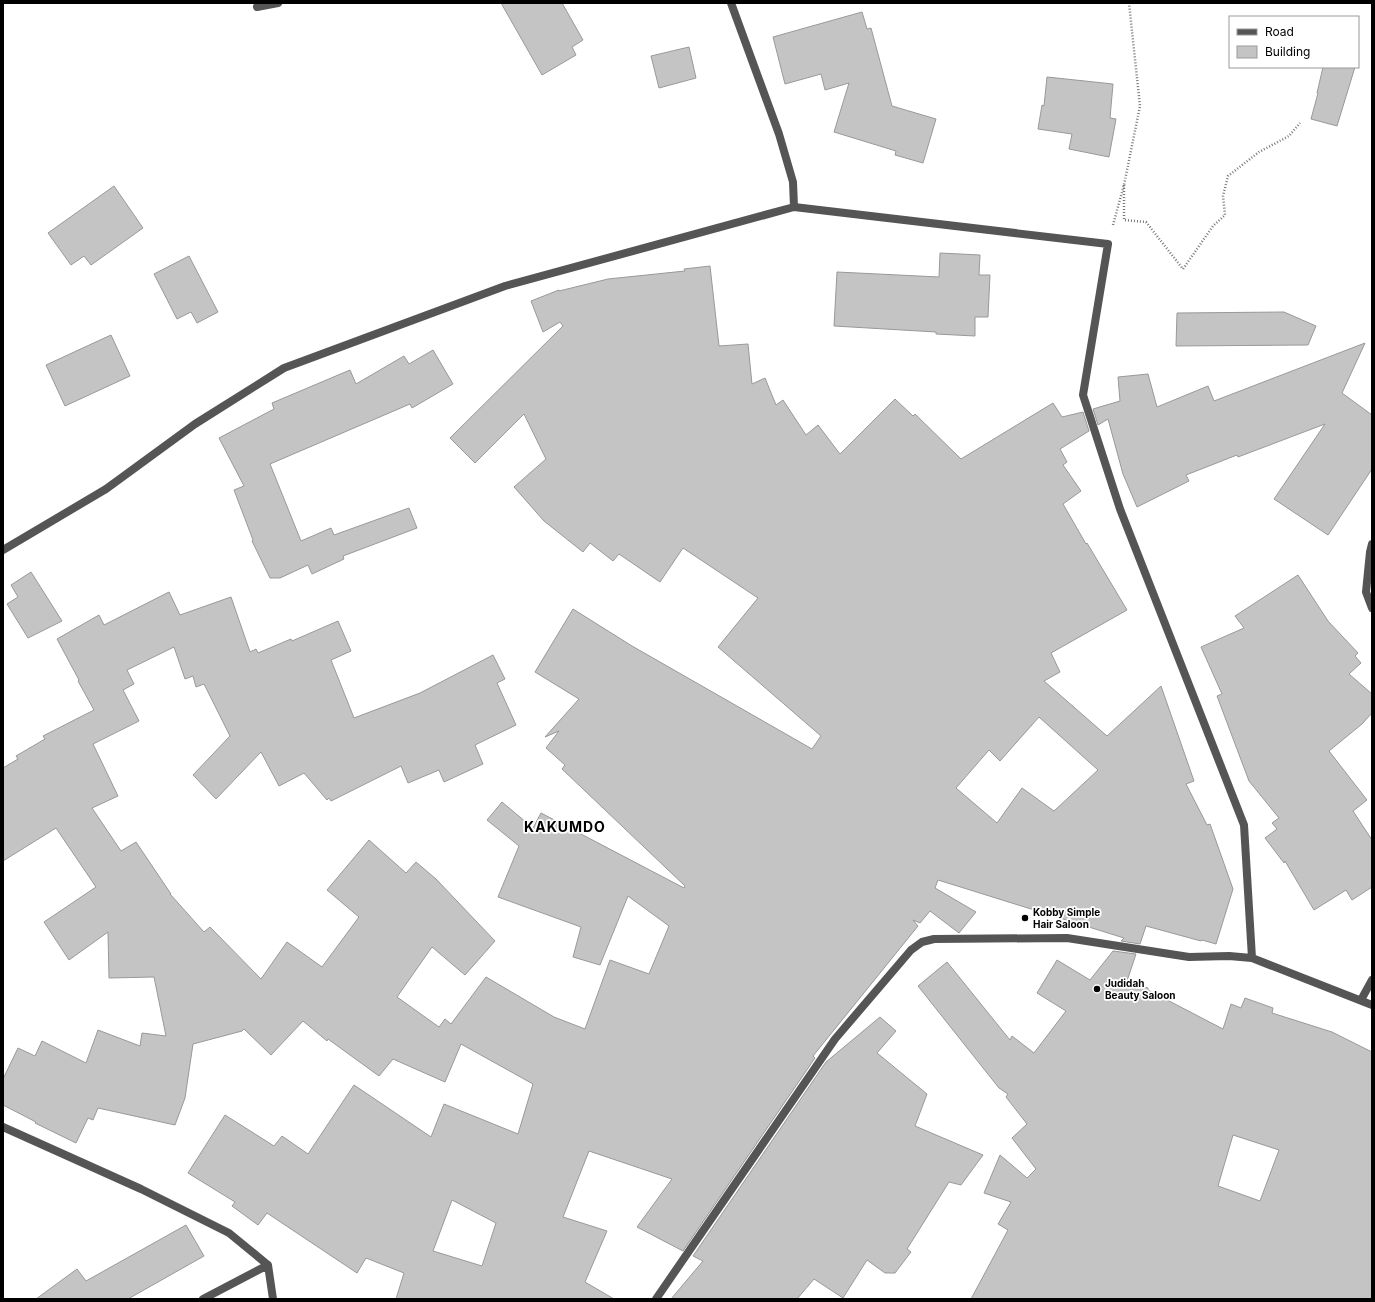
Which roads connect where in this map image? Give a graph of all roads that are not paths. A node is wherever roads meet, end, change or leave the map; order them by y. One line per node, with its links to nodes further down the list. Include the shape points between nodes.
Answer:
1 (278, 3): 3 (street)
2 (731, 3): 4 (street, via 780,134 793,182)
3 (257, 7)
4 (794, 207): 6 (street, via 505,286 284,368 195,424 106,489); 8 (street, via 1108,244 1083,395 1120,509 1244,825)
5 (1372, 544): 7 (street, via 1366,592)
6 (3, 550)
7 (1372, 608)
8 (1252, 958): 10 (street); 16 (street, via 1189,957 1067,938 940,939 922,942 911,950 835,1039)
9 (1372, 980): 10 (street)
10 (1361, 1000): 11 (street)
11 (1372, 1005)
12 (3, 1127): 13 (street, via 141,1189 229,1233)
13 (268, 1265): 14 (street); 15 (street)
14 (203, 1299)
15 (273, 1299)
16 (656, 1299)

